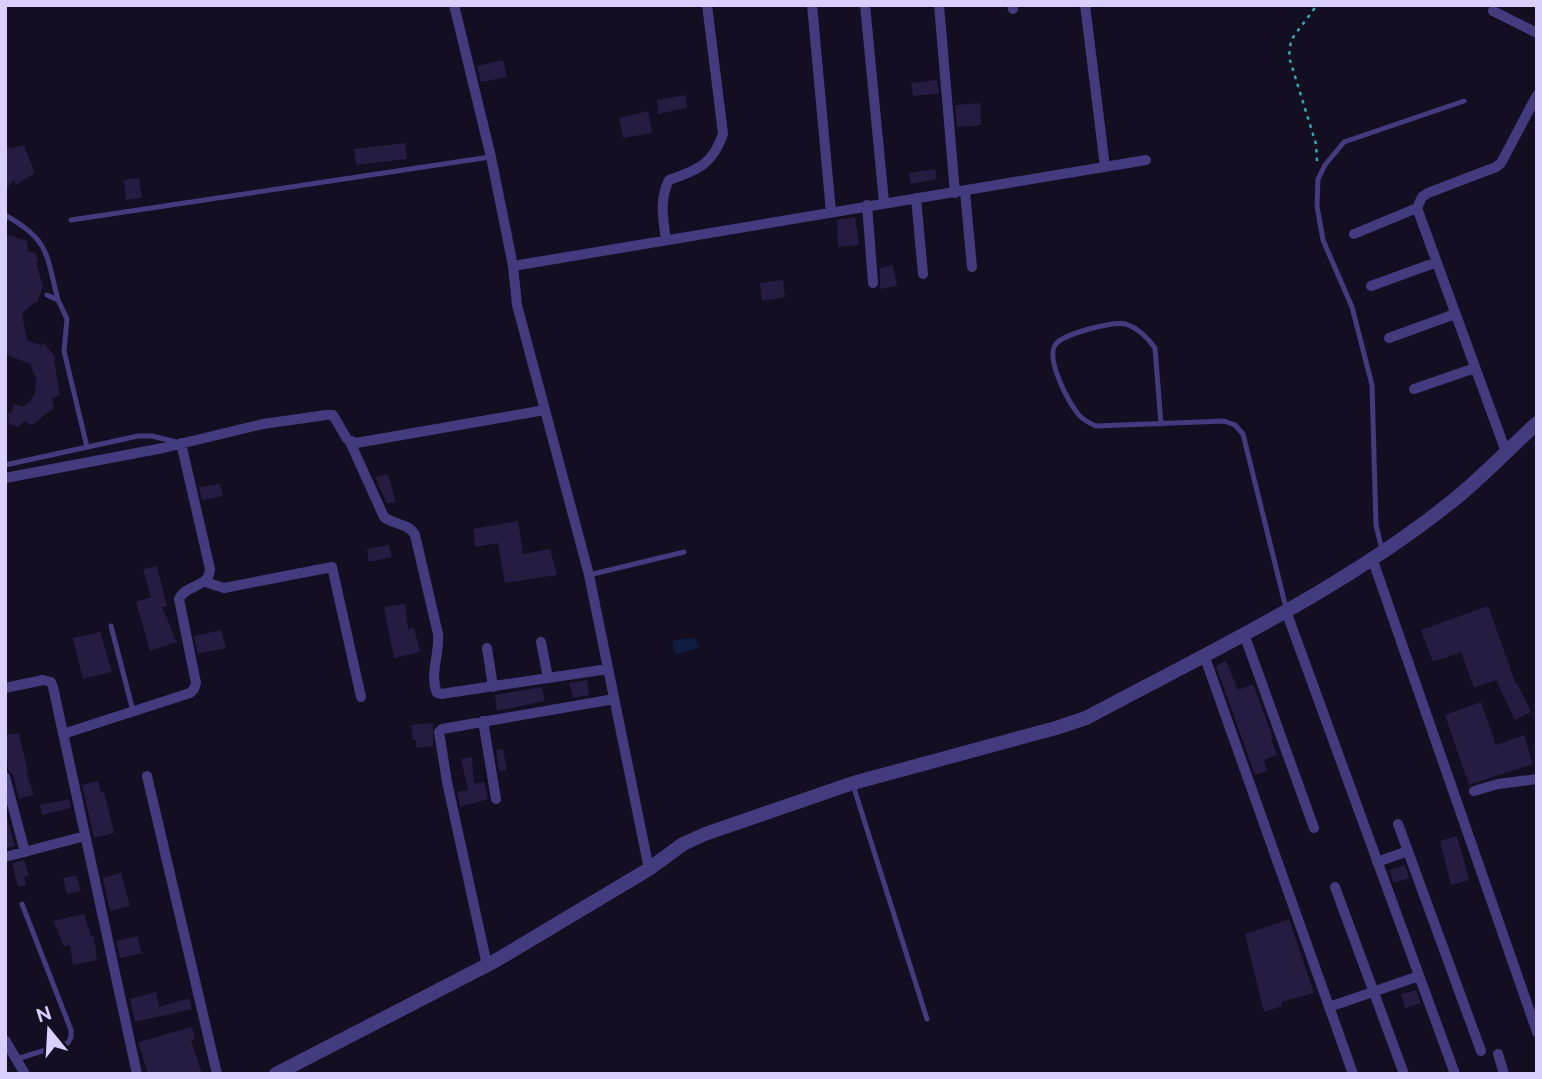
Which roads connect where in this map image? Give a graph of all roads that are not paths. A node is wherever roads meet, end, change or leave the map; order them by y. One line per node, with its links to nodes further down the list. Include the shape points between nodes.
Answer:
1 (454, 5): 11 (street)
2 (707, 5): 23 (street, via 723,134 708,163 669,180 664,189)
3 (812, 5): 19 (street)
4 (865, 5): 16 (street)
5 (939, 5): 14 (street)
6 (1085, 5): 13 (street)
7 (1493, 11): 8 (street)
8 (1537, 33)
9 (1537, 95): 18 (street, via 1501,163 1428,192)
10 (1464, 101): 46 (lane, via 1344,142 1318,179 1317,206 1324,240 1352,307 1372,385)
11 (491, 157): 21 (lane); 25 (street)
12 (1146, 160): 13 (street)
13 (1105, 167): 14 (street)
14 (960, 192): 15 (street); 26 (street)
15 (916, 198): 16 (street); 27 (street)
16 (884, 202): 17 (street)
17 (867, 205): 19 (street); 28 (street)
18 (1417, 208): 22 (street); 24 (street)
19 (831, 212): 23 (street)
20 (5, 215): 31 (lane, via 36,235 45,250)
21 (71, 220)
22 (1354, 234)
23 (666, 240): 25 (street)
24 (1437, 262): 29 (street); 32 (street)
25 (513, 266): 36 (street, via 517,305)
26 (972, 267)
27 (923, 274)
28 (873, 283)
29 (1371, 286)
30 (47, 295): 31 (lane)
31 (58, 300): 41 (lane, via 67,319 64,351)
32 (1455, 314): 33 (street); 34 (street)
33 (1388, 338)
34 (1475, 368): 35 (street); 42 (street)
35 (1414, 389)
36 (545, 410): 39 (street); 47 (street)
37 (1537, 423): 42 (street)
38 (1161, 424): 38 (lane, via 1154,348 1136,330 1117,323 1069,334 1057,342 1053,349 1059,377 1079,415 1096,426); 49 (lane, via 1224,421 1243,433)
39 (350, 442): 40 (street, via 333,415 326,415); 57 (street, via 384,517 408,527 415,536 438,635 434,661 437,693)
40 (181, 443): 41 (lane, via 138,436); 44 (street); 48 (street, via 210,569)
41 (87, 447): 43 (lane)
42 (1506, 452): 46 (street, via 1455,499)
43 (5, 465)
44 (5, 478)
45 (684, 552): 47 (lane)
46 (1377, 554): 49 (street); 85 (street)
47 (589, 575): 55 (street)
48 (205, 582): 59 (street, via 224,588 332,567); 61 (street, via 185,590 179,599 194,689)
49 (1286, 611): 51 (street); 76 (street)
50 (111, 626): 61 (lane)
51 (1244, 634): 54 (street); 71 (street)
52 (541, 642): 56 (street)
53 (487, 649): 57 (street)
54 (1204, 655): 67 (street, via 1076,721); 83 (street)
55 (608, 669): 56 (street); 60 (street)
56 (548, 678): 57 (street)
57 (493, 687)
58 (5, 688): 63 (street, via 51,682)
59 (361, 697)
60 (614, 699): 62 (street); 77 (street)
61 (133, 711): 63 (street)
62 (483, 720): 69 (street); 80 (street, via 442,729 439,737)
63 (63, 734): 72 (street)
64 (147, 776): 92 (street)
65 (5, 777): 74 (street)
66 (1537, 779): 68 (street)
67 (853, 783): 77 (street, via 705,834); 84 (lane)
68 (1474, 790)
69 (496, 799)
70 (1398, 824): 73 (street)
71 (1314, 828)
72 (85, 836): 74 (street); 91 (street)
73 (1408, 851): 76 (street); 87 (street)
74 (25, 852): 75 (street)
75 (5, 857)
76 (1377, 862): 81 (street)
77 (649, 869): 80 (street)
78 (1335, 887): 82 (street)
79 (22, 904): 89 (lane, via 71,1037 68,1043)
80 (487, 965): 93 (street)
81 (1419, 976): 82 (street); 96 (street)
82 (1374, 991): 83 (street); 95 (street)
83 (1329, 1007): 94 (street)
84 (927, 1019)
85 (1537, 1032)
86 (5, 1040): 89 (street)
87 (1481, 1051)
88 (1498, 1054): 97 (street)
89 (17, 1059): 90 (street)
90 (25, 1074)
91 (137, 1074)
92 (217, 1074)
93 (276, 1074)
94 (1353, 1074)
95 (1404, 1074)
96 (1455, 1074)
97 (1504, 1074)

